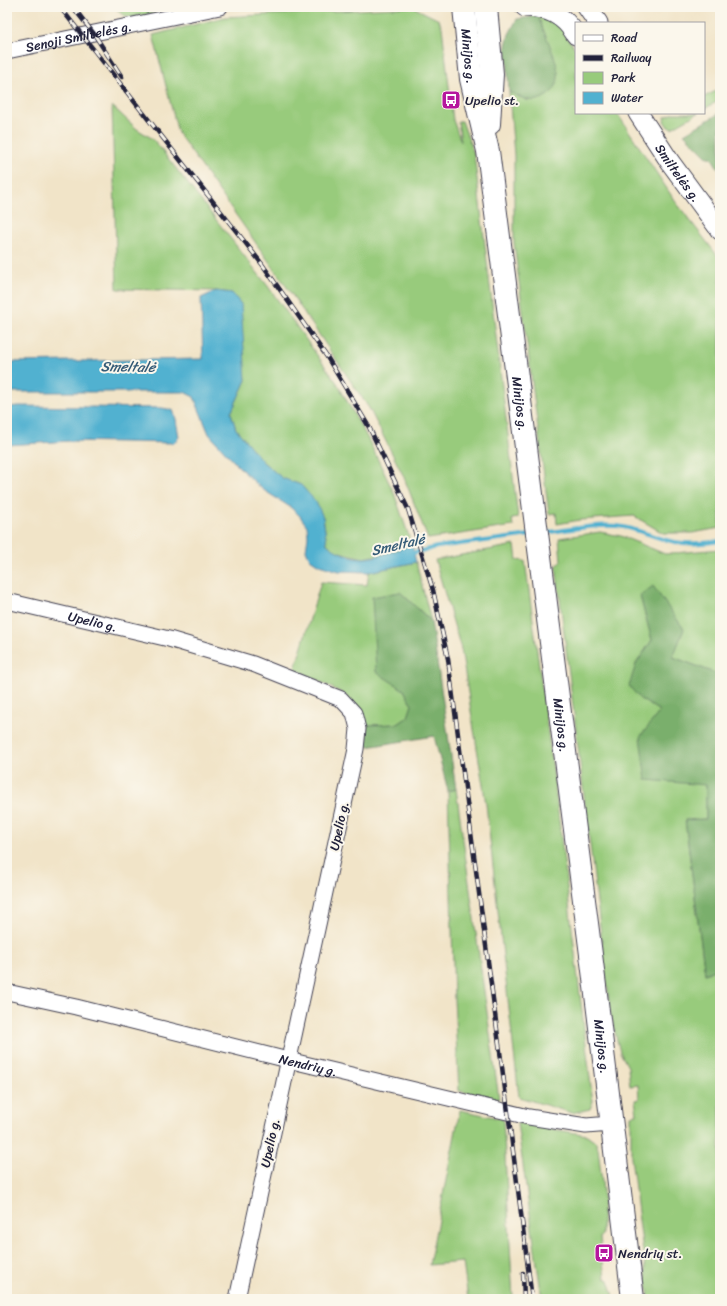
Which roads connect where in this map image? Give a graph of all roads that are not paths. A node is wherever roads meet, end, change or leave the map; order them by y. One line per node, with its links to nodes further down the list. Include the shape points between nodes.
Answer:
1 (220, 7): 8 (street, Senoji Smiltelės g.)
2 (464, 7): 10 (main road, Minijos g., via 472,78)
3 (486, 7): 10 (main road, Minijos g., via 492,74)
4 (525, 7): 7 (street, via 556,14 566,21)
5 (587, 7): 6 (street)
6 (597, 22)
7 (575, 34)
8 (7, 51)
9 (639, 114): 11 (street, Smiltelės g.)
10 (488, 151): 15 (main road, Minijos g.)
11 (720, 230)
12 (7, 601): 14 (street, Upelio g., via 169,639 253,664 341,699 354,713 358,729 356,749)
13 (7, 992): 14 (street, Nendrių g.)
14 (288, 1060): 15 (street, Nendrių g., via 529,1117 586,1126); 16 (street, Upelio g.)
15 (611, 1124): 17 (main road, Minijos g.)
16 (237, 1299)
17 (633, 1299)

